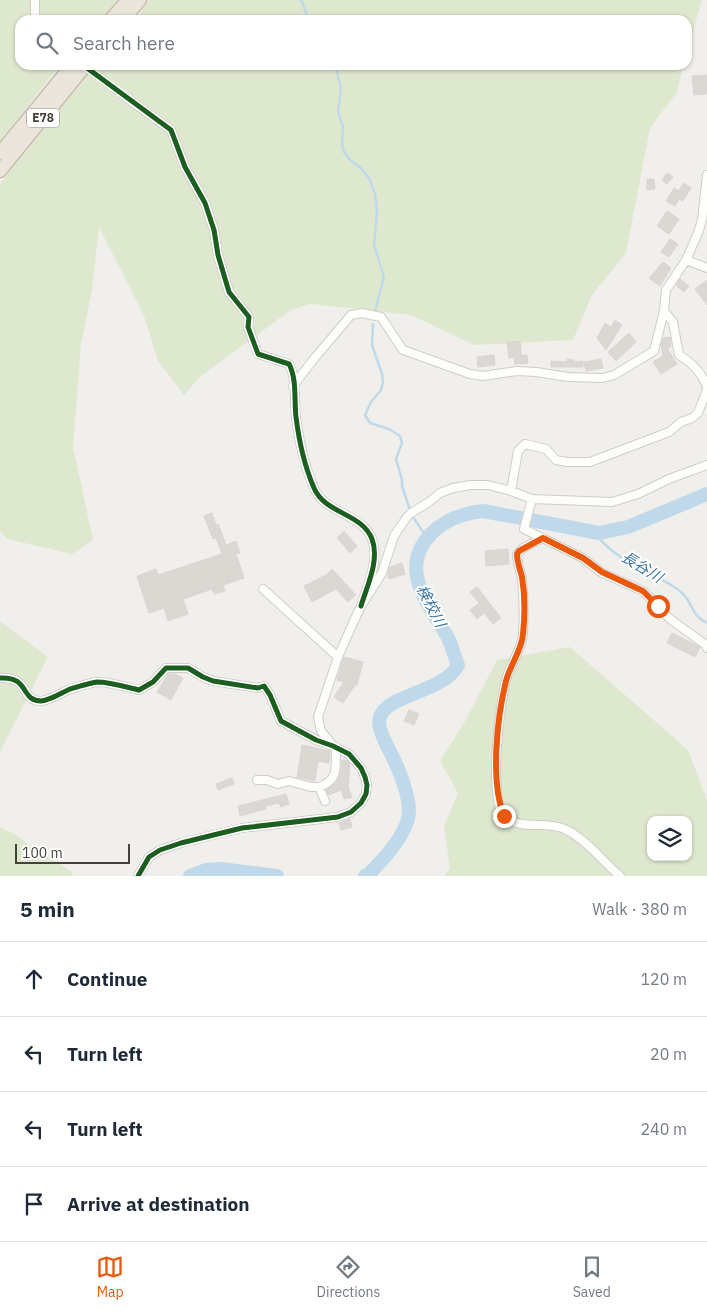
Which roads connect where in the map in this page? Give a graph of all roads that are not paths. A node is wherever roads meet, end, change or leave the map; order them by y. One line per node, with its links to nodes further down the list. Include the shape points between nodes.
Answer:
1 (35, 0): 4 (street)
2 (128, 0): 5 (highway)
3 (140, 0): 6 (highway)
4 (35, 15)
5 (114, 15)
6 (127, 15)
7 (68, 70): 10 (highway, E78)
8 (82, 70): 11 (highway, E78)
9 (124, 96): 16 (street, via 171,130 185,167 206,203 224,278 229,292 249,317 248,327 258,354 289,364)
10 (0, 153)
11 (0, 170)
12 (707, 175): 13 (street, via 702,220)
13 (686, 260): 14 (street); 15 (street, via 666,290)
14 (707, 268)
15 (664, 311): 16 (street, via 654,350 614,375 603,378 517,371 483,376 470,374 403,350 381,317 362,313 351,315); 17 (street, via 673,322 679,355 704,378)
16 (293, 386): 23 (street, via 300,443 319,498 362,524 372,539 376,557)
17 (707, 388): 19 (street, via 698,413 692,418 669,432 590,462 556,460 546,449 525,444 518,451)
18 (707, 465): 20 (street, via 612,502)
19 (511, 491): 20 (street); 23 (street, via 480,485 453,488 411,513 394,536 382,573)
20 (532, 498): 21 (street, via 524,529)
21 (543, 538): 24 (street, via 643,591 670,619); 32 (street, via 517,554 524,604 523,637 506,680 497,734 499,803 504,816 513,822 560,827 573,834)
22 (263, 589): 25 (street)
23 (361, 606): 25 (street)
24 (707, 648)
25 (338, 657): 27 (street, via 318,717 321,731)
26 (0, 678): 27 (street, via 14,678 30,697 40,701 96,682 139,690 153,682 166,668 188,668 214,681 258,688 264,686 281,721 316,740)
27 (335, 746): 29 (street, via 335,774 332,780); 31 (street, via 349,754 361,768 367,785 361,803 351,812 338,817 242,828 181,843 149,857)
28 (257, 780): 29 (street, via 278,784 289,781 311,788)
29 (319, 787): 30 (street)
30 (325, 801)
31 (138, 876)
32 (620, 876)

